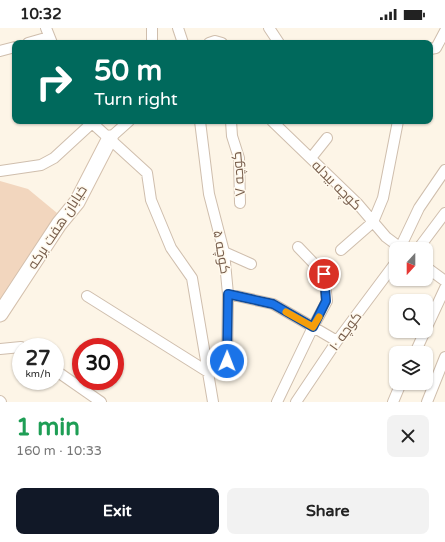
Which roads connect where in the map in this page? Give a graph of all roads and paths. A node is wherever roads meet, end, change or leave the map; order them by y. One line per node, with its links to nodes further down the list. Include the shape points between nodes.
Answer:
1 (152, 28): 7 (street)
2 (178, 28): 8 (street)
3 (269, 28): 9 (street)
4 (445, 31): 11 (street)
5 (49, 36): 6 (street)
6 (37, 40)
7 (152, 40)
8 (182, 40)
9 (277, 40)
10 (12, 48): 12 (street)
11 (437, 49)
12 (0, 51)
13 (89, 124): 24 (street, via 54,158 41,165)
14 (93, 124): 20 (street)
15 (126, 124): 20 (street)
16 (200, 124): 33 (street, کوچه ۵, via 210,194)
17 (231, 124): 25 (street, کوچه ۷, via 239,158)
18 (275, 124): 22 (street, کوچه بیدله)
19 (397, 124): 27 (street, via 383,198)
20 (110, 138): 41 (street, خیابان هفت برکه, via 77,202 59,224); 47 (street, via 147,173 150,200 171,248 192,278)
21 (327, 138): 22 (street)
22 (311, 158): 27 (street, کوچه بیدله)
23 (445, 170): 29 (street, via 419,208)
24 (0, 172)
25 (240, 203)
26 (445, 213): 30 (street)
27 (373, 222): 28 (street, کوچه بیدله); 32 (street)
28 (392, 242)
29 (404, 242)
30 (423, 242)
31 (298, 247): 43 (street, via 324,274 326,301)
32 (341, 250)
33 (224, 252): 34 (street); 39 (street, کوچه ۵)
34 (251, 264)
35 (389, 271): 44 (street, کوچه ۱۰)
36 (433, 272): 37 (street)
37 (445, 281)
38 (445, 288): 42 (street)
39 (228, 294): 43 (street, via 273,304); 47 (street, کوچه ۵, via 227,361)
40 (88, 296): 49 (street)
41 (0, 314)
42 (433, 315)
43 (313, 327): 44 (street); 54 (street)
44 (337, 341): 55 (street, کوچه ۱۰)
45 (12, 348): 46 (street)
46 (0, 349)
47 (205, 354): 49 (street)
48 (445, 357): 57 (street)
49 (208, 372): 53 (street)
50 (64, 376): 52 (street)
51 (398, 390): 56 (street)
52 (101, 402)
53 (213, 402)
54 (277, 402)
55 (296, 402)
56 (393, 402)
57 (427, 402)

